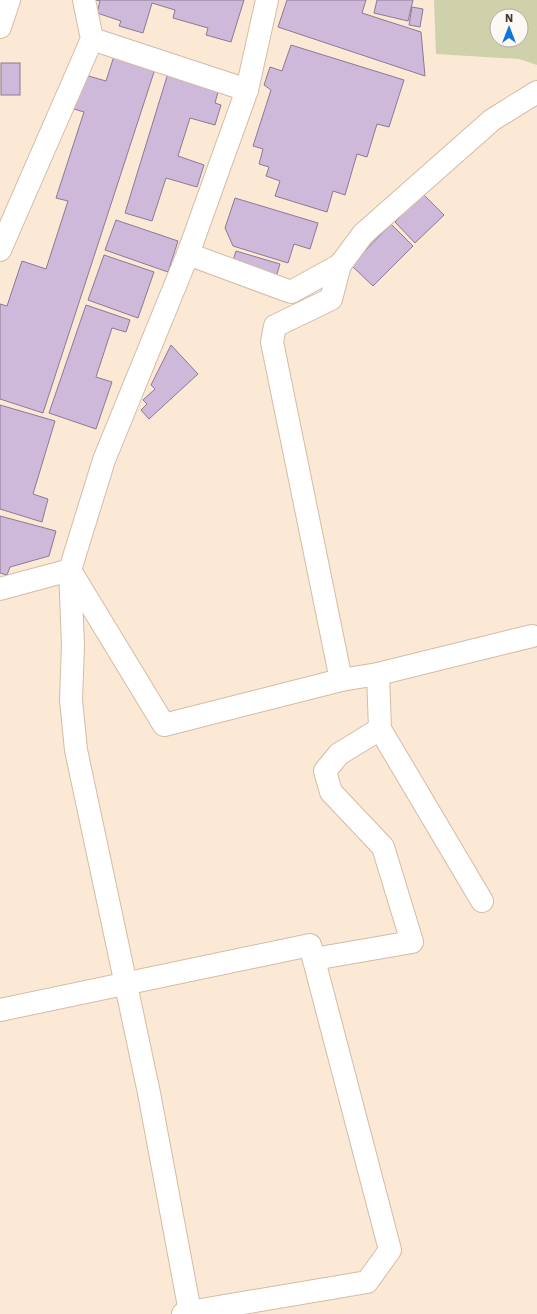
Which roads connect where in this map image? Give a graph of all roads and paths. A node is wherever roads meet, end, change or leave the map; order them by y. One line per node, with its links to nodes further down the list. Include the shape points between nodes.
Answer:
1 (9, 0): 4 (street)
2 (84, 0): 5 (street)
3 (267, 0): 6 (street)
4 (0, 27)
5 (92, 39): 6 (street); 8 (street)
6 (247, 90): 9 (street)
7 (537, 92): 10 (street, via 492,120 363,234)
8 (0, 250)
9 (188, 254): 10 (street, via 291,292); 11 (street, via 104,460)
10 (340, 265): 15 (street, via 331,298 275,326 272,342)
11 (70, 570): 12 (street); 15 (street, via 164,725); 19 (street, via 73,645 71,700 76,750)
12 (0, 589)
13 (532, 636): 14 (street)
14 (378, 674): 15 (street); 16 (street)
15 (340, 680)
16 (380, 728): 17 (street); 18 (street, via 339,754 325,771 331,792 382,847 412,942)
17 (482, 901)
18 (314, 959): 19 (street, via 310,945); 21 (street, via 390,1250 367,1282)
19 (126, 985): 20 (street); 21 (street)
20 (0, 1010)
21 (194, 1312)

